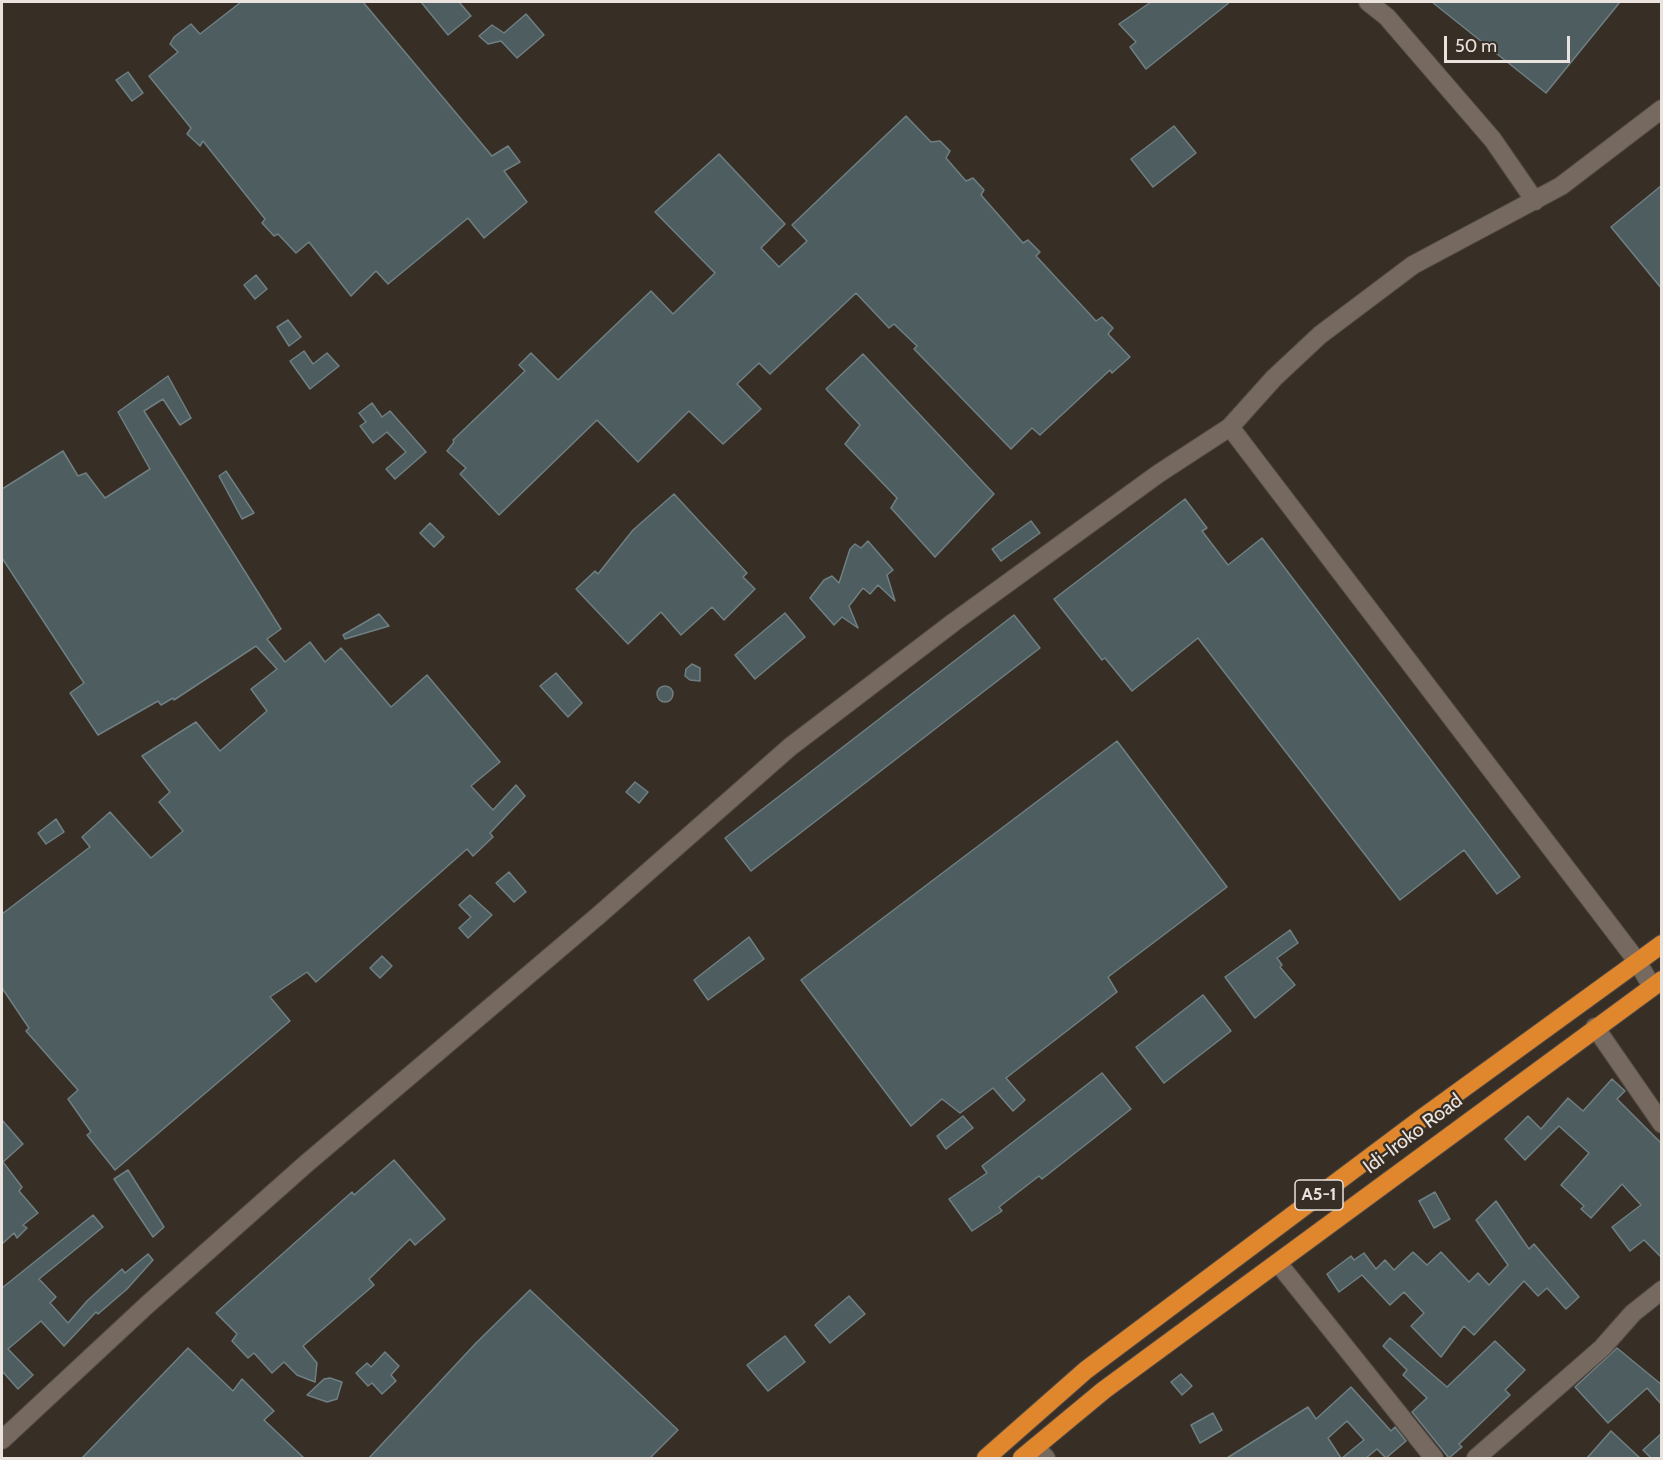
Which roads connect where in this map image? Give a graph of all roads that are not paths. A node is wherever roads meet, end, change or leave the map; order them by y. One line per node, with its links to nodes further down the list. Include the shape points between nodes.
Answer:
1 (1368, 2): 3 (street, via 1387,17 1493,140)
2 (1662, 109): 3 (street, via 1561,186)
3 (1535, 201): 4 (street, via 1413,265 1320,335)
4 (1230, 427): 6 (street); 12 (street, via 1032,565 790,747 306,1163)
5 (1662, 944): 6 (highway, A5-1)
6 (1637, 962): 7 (street); 14 (highway, A5-1, via 1086,1370)
7 (1657, 983): 8 (highway, Idi-Iroko Road / A5-1)
8 (1594, 1027): 9 (street); 10 (highway, Idi-Iroko Road / A5-1)
9 (1662, 1124)
10 (1278, 1263): 13 (highway, Idi-Iroko Road / A5-1, via 1104,1390); 15 (street)
11 (1662, 1290): 16 (street)
12 (2, 1440)
13 (1034, 1454)
14 (986, 1458)
15 (1434, 1458)
16 (1476, 1458)

